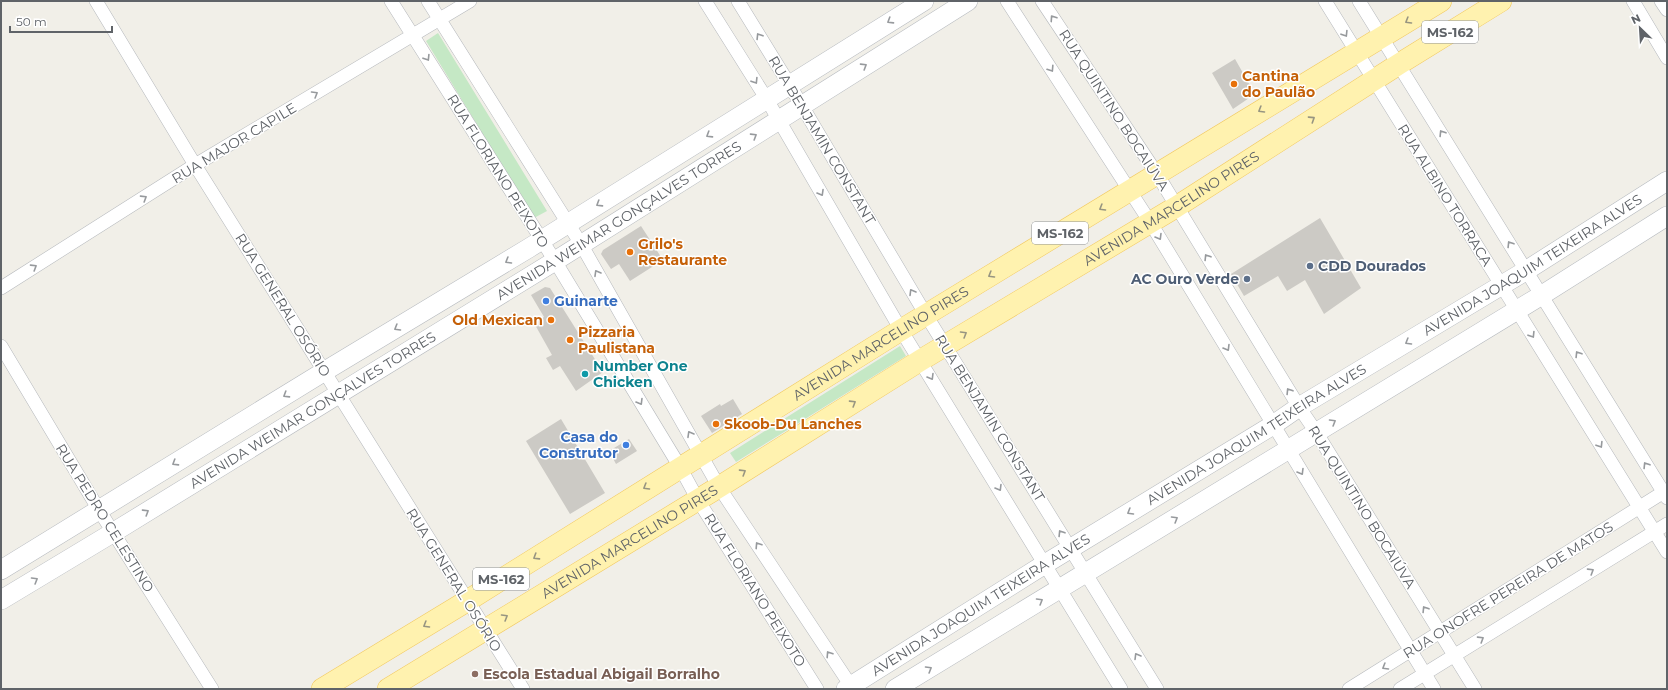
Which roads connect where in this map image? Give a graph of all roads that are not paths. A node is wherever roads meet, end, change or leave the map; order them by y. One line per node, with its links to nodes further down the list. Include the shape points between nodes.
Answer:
1 (96, 1): 29 (street, RUA GENERAL OSÓRIO)
2 (391, 1): 19 (street, RUA FLORIANO PEIXOTO)
3 (428, 1): 18 (street, RUA FLORIANO PEIXOTO)
4 (470, 1): 18 (street, RUA MAJOR CAPILE)
5 (705, 1): 26 (street, RUA BENJAMIN CONSTANT, one-way to 26)
6 (738, 1): 25 (street, RUA BENJAMIN CONSTANT, one-way to 6)
7 (924, 1): 25 (main road, AVENIDA WEIMAR GONÇALVES TORRES, one-way to 25)
8 (968, 1): 27 (main road, AVENIDA WEIMAR GONÇALVES TORRES, one-way to 8)
9 (1007, 1): 32 (street, one-way to 32)
10 (1042, 1): 30 (street, RUA QUINTINO BOCAIÚVA, one-way to 10)
11 (1325, 1): 21 (street, RUA ALBINO TORRACA, one-way to 21)
12 (1359, 1): 20 (street)
13 (1441, 1): 20 (main road, AVENIDA MARCELINO PIRES / MS-162, one-way to 20)
14 (1501, 1): 23 (main road, AVENIDA MARCELINO PIRES / MS-162)
15 (1633, 1): 22 (street)
16 (1661, 1): 17 (street)
17 (1667, 10)
18 (440, 20): 19 (street, RUA MAJOR CAPILE); 36 (street, RUA FLORIANO PEIXOTO)
19 (413, 36): 29 (street, RUA MAJOR CAPILE, one-way to 19); 37 (street, RUA FLORIANO PEIXOTO, one-way to 37)
20 (1382, 38): 21 (main road, AVENIDA MARCELINO PIRES / MS-162); 23 (street)
21 (1357, 52): 24 (street, RUA ALBINO TORRACA); 30 (main road, AVENIDA MARCELINO PIRES / MS-162, one-way to 30)
22 (1667, 58)
23 (1398, 64): 24 (main road, AVENIDA MARCELINO PIRES / MS-162); 40 (street, one-way to 23)
24 (1374, 80): 33 (main road, AVENIDA MARCELINO PIRES / MS-162, one-way to 24); 41 (street, RUA ALBINO TORRACA)
25 (789, 84): 26 (main road, AVENIDA WEIMAR GONÇALVES TORRES); 27 (street, RUA BENJAMIN CONSTANT)
26 (766, 98): 28 (street, RUA BENJAMIN CONSTANT); 36 (main road, AVENIDA WEIMAR GONÇALVES TORRES, one-way to 36)
27 (801, 106): 28 (main road, AVENIDA WEIMAR GONÇALVES TORRES); 45 (street, RUA BENJAMIN CONSTANT, one-way to 27)
28 (778, 120): 38 (main road, AVENIDA WEIMAR GONÇALVES TORRES, one-way to 28); 46 (street, RUA BENJAMIN CONSTANT, one-way to 46)
29 (196, 165): 42 (street, RUA MAJOR CAPILE, one-way to 29); 50 (street, RUA GENERAL OSÓRIO)
30 (1157, 174): 32 (main road, AVENIDA MARCELINO PIRES / MS-162); 33 (street, RUA QUINTINO BOCAIÚVA)
31 (1667, 181): 40 (main road, AVENIDA JOAQUIM TEIXEIRA ALVES)
32 (1130, 191): 35 (street); 45 (main road, AVENIDA MARCELINO PIRES / MS-162, one-way to 45)
33 (1176, 207): 35 (main road, AVENIDA MARCELINO PIRES / MS-162); 52 (street, RUA QUINTINO BOCAIÚVA, one-way to 33)
34 (1667, 216): 43 (main road, AVENIDA JOAQUIM TEIXEIRA ALVES)
35 (1150, 222): 47 (main road, AVENIDA MARCELINO PIRES / MS-162, one-way to 35); 53 (street, one-way to 53)
36 (568, 224): 37 (main road, AVENIDA WEIMAR GONÇALVES TORRES); 38 (street, RUA FLORIANO PEIXOTO)
37 (542, 240): 39 (street, RUA FLORIANO PEIXOTO); 50 (main road, AVENIDA WEIMAR GONÇALVES TORRES, one-way to 50)
38 (581, 244): 39 (main road, AVENIDA WEIMAR GONÇALVES TORRES); 56 (street, RUA FLORIANO PEIXOTO, one-way to 38)
39 (555, 261): 51 (main road, AVENIDA WEIMAR GONÇALVES TORRES); 57 (street, RUA FLORIANO PEIXOTO, one-way to 57)
40 (1527, 270): 41 (main road, AVENIDA JOAQUIM TEIXEIRA ALVES); 43 (street)
41 (1501, 286): 44 (street, RUA ALBINO TORRACA); 52 (main road, AVENIDA JOAQUIM TEIXEIRA ALVES, one-way to 52)
42 (1, 288)
43 (1542, 295): 44 (main road, AVENIDA JOAQUIM TEIXEIRA ALVES); 59 (street, one-way to 43)
44 (1516, 310): 54 (main road, AVENIDA JOAQUIM TEIXEIRA ALVES, one-way to 44); 61 (street, RUA ALBINO TORRACA, one-way to 61)
45 (926, 315): 46 (main road, AVENIDA MARCELINO PIRES / MS-162); 47 (street, RUA BENJAMIN CONSTANT)
46 (901, 330): 49 (street, RUA BENJAMIN CONSTANT); 56 (main road, AVENIDA MARCELINO PIRES / MS-162)
47 (945, 345): 49 (main road, AVENIDA MARCELINO PIRES / MS-162); 66 (street, RUA BENJAMIN CONSTANT, one-way to 47)
48 (1, 346): 62 (street, RUA PEDRO CELESTINO)
49 (921, 360): 58 (main road, AVENIDA MARCELINO PIRES / MS-162, one-way to 49); 68 (street, RUA BENJAMIN CONSTANT, one-way to 68)
50 (325, 371): 51 (street, RUA GENERAL OSÓRIO); 62 (main road, AVENIDA WEIMAR GONÇALVES TORRES, one-way to 62)
51 (339, 393): 64 (main road, AVENIDA WEIMAR GONÇALVES TORRES, one-way to 51); 73 (street, RUA GENERAL OSÓRIO)
52 (1299, 407): 53 (main road, AVENIDA JOAQUIM TEIXEIRA ALVES); 54 (street, RUA QUINTINO BOCAIÚVA)
53 (1274, 425): 55 (street); 66 (main road, AVENIDA JOAQUIM TEIXEIRA ALVES, one-way to 66)
54 (1316, 432): 55 (main road, AVENIDA JOAQUIM TEIXEIRA ALVES); 75 (street, RUA QUINTINO BOCAIÚVA, one-way to 54)
55 (1288, 450): 70 (main road, AVENIDA JOAQUIM TEIXEIRA ALVES, one-way to 55); 76 (street, one-way to 76)
56 (701, 454): 57 (main road, AVENIDA MARCELINO PIRES / MS-162); 58 (street, RUA FLORIANO PEIXOTO)
57 (680, 467): 60 (street, RUA FLORIANO PEIXOTO); 73 (main road, AVENIDA MARCELINO PIRES / MS-162, one-way to 73)
58 (719, 487): 60 (main road, AVENIDA MARCELINO PIRES / MS-162); 79 (street, RUA FLORIANO PEIXOTO, one-way to 58)
59 (1666, 493): 61 (street, RUA ONOFRE PEREIRA DE MATOS)
60 (698, 500): 74 (main road, AVENIDA MARCELINO PIRES / MS-162, one-way to 60); 84 (street, RUA FLORIANO PEIXOTO)
61 (1639, 508): 65 (street, RUA ALBINO TORRACA); 75 (street, RUA ONOFRE PEREIRA DE MATOS)
62 (99, 510): 64 (street, RUA PEDRO CELESTINO); 69 (main road, AVENIDA WEIMAR GONÇALVES TORRES)
63 (1667, 524): 65 (street, RUA ONOFRE PEREIRA DE MATOS)
64 (114, 532): 72 (main road, AVENIDA WEIMAR GONÇALVES TORRES, one-way to 64); 80 (street, RUA PEDRO CELESTINO)
65 (1655, 532): 67 (street, RUA ALBINO TORRACA); 77 (street, RUA ONOFRE PEREIRA DE MATOS, one-way to 65)
66 (1071, 549): 68 (main road, AVENIDA JOAQUIM TEIXEIRA ALVES); 70 (street, RUA BENJAMIN CONSTANT)
67 (1667, 552)
68 (1045, 564): 71 (street, RUA BENJAMIN CONSTANT); 79 (main road, AVENIDA JOAQUIM TEIXEIRA ALVES)
69 (1, 570)
70 (1086, 573): 71 (main road, AVENIDA JOAQUIM TEIXEIRA ALVES); 87 (street, RUA BENJAMIN CONSTANT, one-way to 70)
71 (1060, 588): 85 (main road, AVENIDA JOAQUIM TEIXEIRA ALVES, one-way to 71); 86 (street, RUA BENJAMIN CONSTANT)
72 (1, 600)
73 (467, 601): 74 (street, RUA GENERAL OSÓRIO); 81 (main road, AVENIDA MARCELINO PIRES / MS-162, one-way to 81)
74 (485, 630): 82 (main road, AVENIDA MARCELINO PIRES / MS-162); 83 (street, RUA GENERAL OSÓRIO)
75 (1440, 633): 76 (street, RUA ONOFRE PEREIRA DE MATOS); 77 (street, RUA QUINTINO BOCAIÚVA)
76 (1410, 652): 78 (street); 88 (street, RUA ONOFRE PEREIRA DE MATOS, one-way to 88)
77 (1456, 655): 78 (street, RUA ONOFRE PEREIRA DE MATOS); 91 (street, RUA QUINTINO BOCAIÚVA)
78 (1424, 674): 89 (street, RUA ONOFRE PEREIRA DE MATOS); 90 (street)
79 (848, 688)
80 (212, 689)
81 (322, 689)
82 (388, 689)
83 (523, 689)
84 (817, 689)
85 (896, 689)
86 (1121, 689)
87 (1157, 689)
88 (1349, 689)
89 (1400, 689)
90 (1434, 689)
91 (1476, 689)

